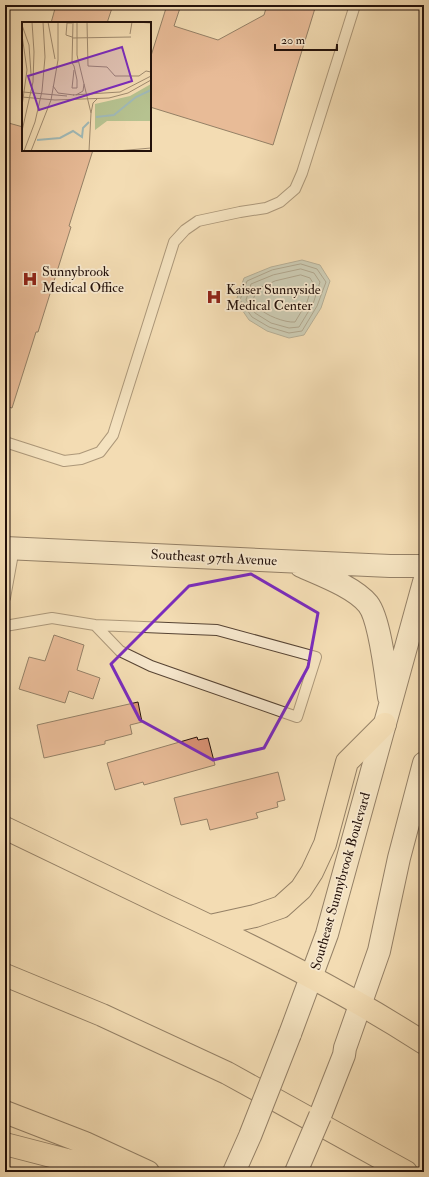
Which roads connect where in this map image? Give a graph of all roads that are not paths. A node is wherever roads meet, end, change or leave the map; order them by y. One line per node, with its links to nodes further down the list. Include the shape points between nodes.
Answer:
1 (355, 5): 2 (lane, via 295,189 280,202 266,208 198,221 174,242 113,436 100,452 81,459 64,461)
2 (5, 442)
3 (9, 548): 4 (main road, Southeast 97th Avenue); 7 (lane)
4 (290, 561): 5 (main road, Southeast 97th Avenue); 10 (main road, via 342,585 369,605 380,637)
5 (424, 566)
6 (424, 582): 10 (main road, Southeast Sunnybrook Boulevard)
7 (5, 598)
8 (95, 625): 8 (lane, via 217,630 316,657 297,717 151,666 120,651); 9 (lane, via 52,618)
9 (5, 626)
10 (388, 714): 13 (highway, via 346,762 325,844 301,889 281,907); 15 (main road, Southeast Sunnybrook Boulevard, via 327,934)
11 (424, 763): 16 (main road, via 399,858 379,951)
12 (5, 828): 13 (highway)
13 (210, 926): 15 (highway)
14 (5, 975): 24 (highway, via 102,1015 227,1073)
15 (311, 978): 16 (highway); 22 (main road, Southeast Sunnybrook Boulevard, bridge)
16 (360, 1004): 17 (highway); 23 (main road, bridge, via 344,1055)
17 (424, 1043)
18 (5, 1112): 21 (highway, via 85,1143)
19 (5, 1144): 20 (highway)
20 (113, 1172)
21 (148, 1172)
22 (234, 1172)
23 (296, 1172)
24 (406, 1172)

